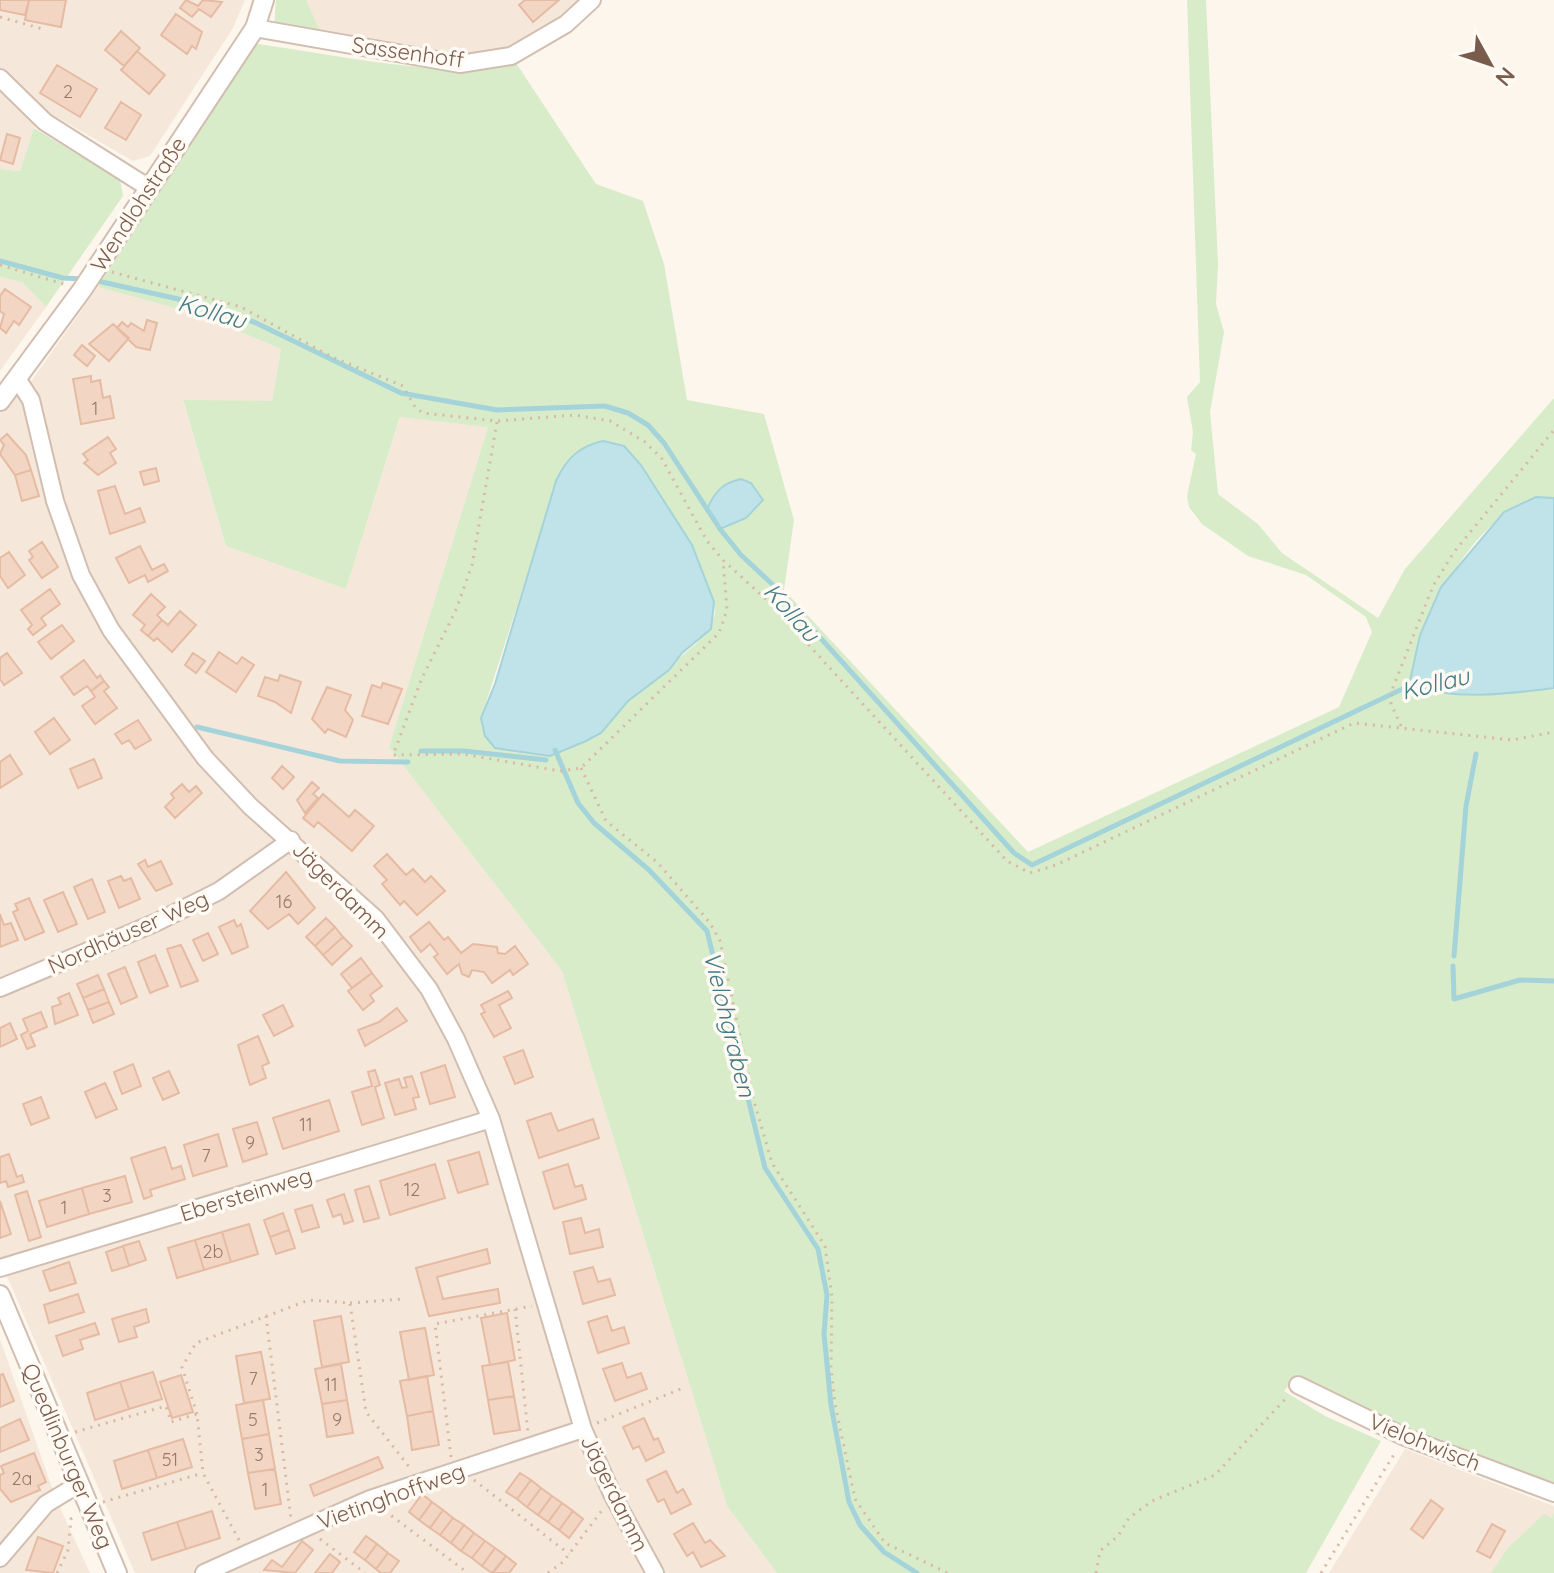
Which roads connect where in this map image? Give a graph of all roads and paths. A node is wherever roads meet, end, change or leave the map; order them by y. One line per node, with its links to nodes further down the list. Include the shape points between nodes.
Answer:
1 (264, 0): 4 (street, Wendlohstraße)
2 (592, 0): 4 (street, Sassenhoff, via 566,24 511,56 460,64)
3 (0, 17): 5 (path)
4 (255, 28): 7 (street, Wendlohstraße)
5 (43, 29)
6 (0, 78): 7 (street, via 53,127)
7 (149, 188): 9 (street, Wendlohstraße)
8 (0, 265): 10 (path)
9 (96, 268): 10 (street, Wendlohstraße); 13 (path, via 241,307 332,357 407,390 423,413)
10 (82, 290): 11 (street, Wendlohstraße)
11 (18, 380): 12 (street, Wendlohstraße); 19 (street, Jägerdamm, via 31,400 55,501 81,575 111,630 205,758)
12 (0, 401)
13 (497, 421): 15 (path, via 575,415 626,429 662,459); 18 (path, via 472,565 393,755 463,754 560,771)
14 (1554, 430): 16 (path, via 1440,575 1392,690 1391,704)
15 (723, 560): 16 (path, via 772,605 1007,861 1030,873 1354,723); 18 (path, via 727,610 719,633)
16 (1402, 728): 17 (path, via 1512,740)
17 (1554, 732)
18 (581, 768): 55 (path, via 606,821 657,862 720,941 772,1163 825,1246 835,1404 855,1499 885,1543)
19 (291, 840): 20 (street, Nordhäuser Weg, via 219,891); 21 (street, Jägerdamm, via 376,919 429,989)
20 (0, 988)
21 (491, 1119): 22 (street, Ebersteinweg); 26 (street, Jägerdamm)
22 (0, 1268)
23 (0, 1295): 33 (street, Quedlinburger Weg)
24 (403, 1299): 25 (path)
25 (350, 1303): 28 (path, via 309,1300); 39 (path, via 366,1412)
26 (543, 1304): 27 (path); 32 (street, Jägerdamm)
27 (515, 1309): 35 (path); 36 (path, via 435,1324)
28 (266, 1316): 31 (path, via 196,1343 182,1367); 44 (path)
29 (1298, 1385): 34 (street, Vielohwisch); 56 (path, via 1215,1475 1152,1501 1129,1518 1100,1551)
30 (683, 1388): 32 (path)
31 (197, 1414): 33 (path, via 171,1422 166,1406); 37 (path)
32 (583, 1429): 35 (street, Vietinghoffweg); 41 (street, Jägerdamm)
33 (60, 1437): 38 (street, Quedlinburger Weg)
34 (1405, 1437): 40 (street, Vielohwisch); 57 (path)
35 (530, 1449): 36 (street, Vietinghoffweg)
36 (457, 1471): 39 (street, Vietinghoffweg); 46 (path)
37 (203, 1473): 43 (path); 45 (path)
38 (79, 1484): 43 (street, Quedlinburger Weg); 47 (street, via 46,1504)
39 (423, 1484): 42 (street, Vietinghoffweg)
40 (1554, 1493)
41 (613, 1496): 46 (path); 54 (street, Jägerdamm)
42 (370, 1499): 44 (street, Vietinghoffweg); 52 (path)
43 (89, 1508): 48 (path, via 71,1519 68,1550); 49 (street, Quedlinburger Weg)
44 (299, 1530): 45 (street, Vietinghoffweg); 51 (path)
45 (247, 1554): 50 (street, Vietinghoffweg)
46 (569, 1554): 53 (path)
47 (0, 1558)
48 (57, 1573)
49 (117, 1573)
50 (204, 1573)
51 (365, 1573)
52 (468, 1573)
53 (548, 1573)
54 (655, 1573)
55 (948, 1573)
56 (1096, 1573)
57 (1321, 1573)

